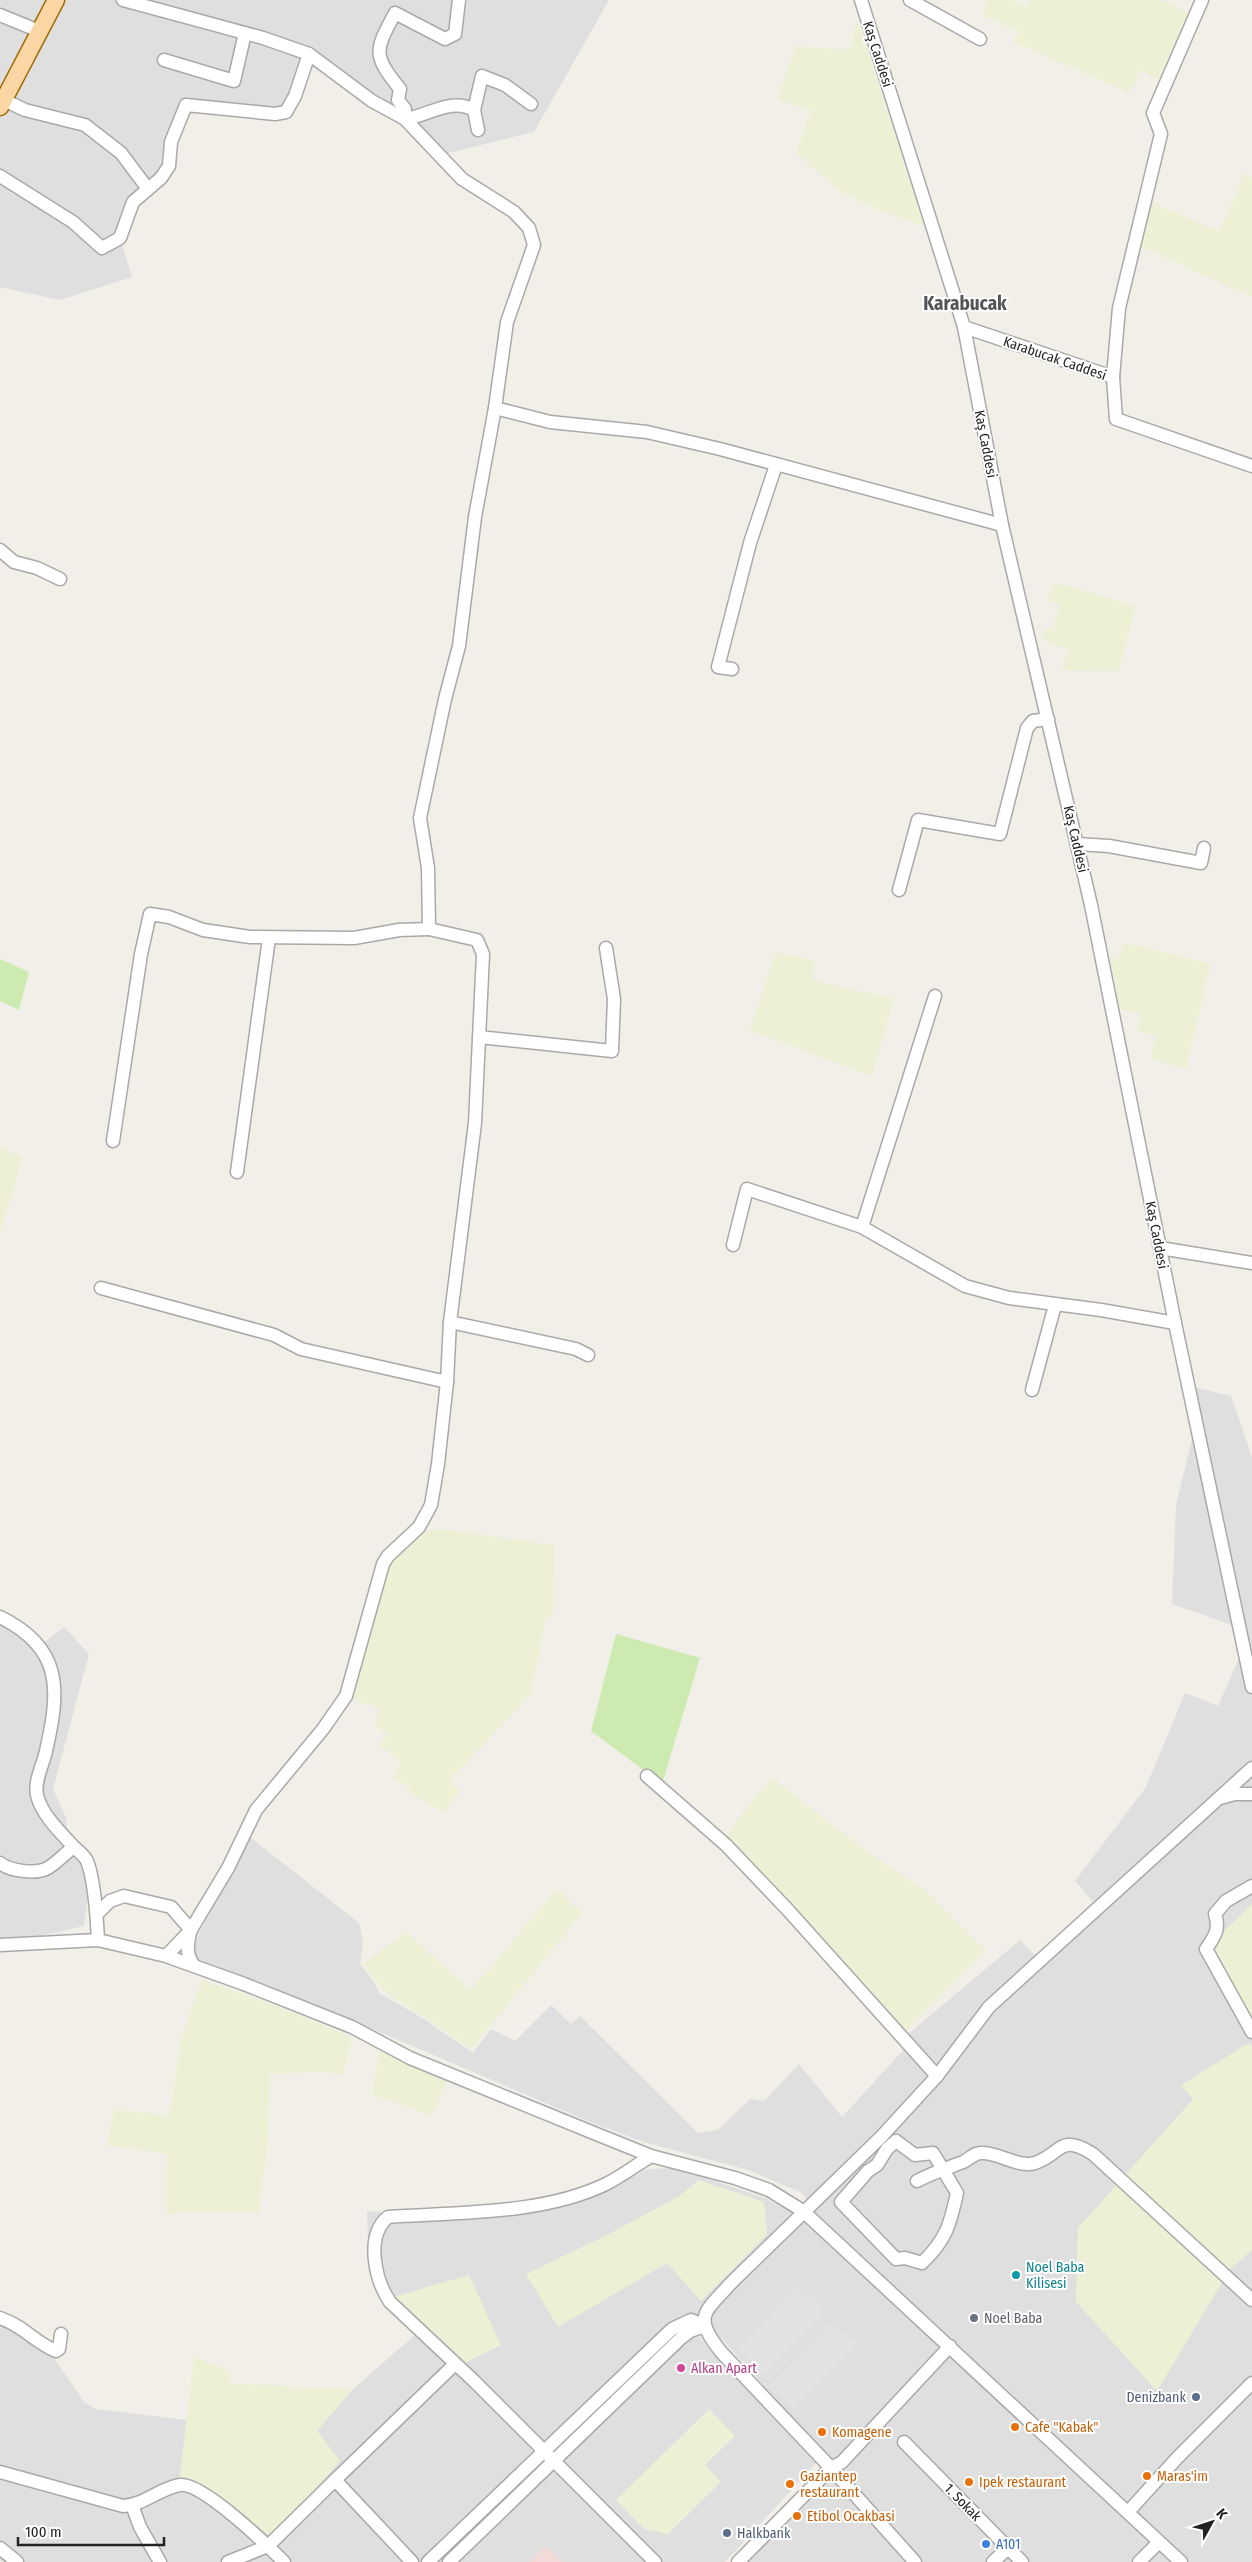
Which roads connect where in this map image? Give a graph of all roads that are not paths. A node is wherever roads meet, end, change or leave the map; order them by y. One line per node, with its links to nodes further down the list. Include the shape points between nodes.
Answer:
1 (56, 0): 8 (main road)
2 (123, 0): 9 (street)
3 (459, 0): 16 (street, via 455,34 445,39 395,13 379,44 379,57 386,72 400,89 398,100 405,109)
4 (861, 0): 20 (street, Kaş Caddesi)
5 (910, 0): 10 (street)
6 (1202, 0): 21 (street, via 1153,113 1161,134 1119,308)
7 (0, 15): 8 (street)
8 (39, 31): 13 (main road)
9 (245, 33): 11 (street); 12 (street, via 234,81)
10 (980, 39)
11 (309, 54): 16 (street, via 372,101); 19 (street, via 286,112 276,114 186,105 171,142 169,166)
12 (164, 60)
13 (2, 103): 19 (street, via 85,125 121,153)
14 (531, 104): 15 (street, via 505,85 482,76)
15 (474, 110): 16 (street, via 464,105 432,109); 17 (street)
16 (405, 119): 22 (street, via 462,179 514,212 529,228 534,245 507,322)
17 (478, 130)
18 (0, 176): 19 (street, via 73,222 102,248 120,238 133,202)
19 (148, 189)
20 (964, 327): 21 (street, Karabucak Caddesi); 25 (street, Kaş Caddesi)
21 (1113, 377): 24 (street, Karabucak Caddesi, via 1116,418)
22 (495, 408): 23 (street, via 550,422 647,432); 33 (street, via 475,517 459,646 420,818 428,868)
23 (776, 465): 25 (street); 28 (street, via 750,543 718,667)
24 (1252, 466)
25 (1002, 525): 29 (street, Kaş Caddesi)
26 (0, 550): 27 (street, via 14,562)
27 (60, 579)
28 (732, 669)
29 (1048, 718): 30 (street, Kaş Caddesi); 32 (street, via 1033,721 1026,728 1000,834 918,820)
30 (1077, 844): 31 (street, via 1109,846 1201,863); 42 (street, Kaş Caddesi)
31 (1204, 848)
32 (899, 890)
33 (429, 929): 34 (street, via 399,930 354,938); 37 (street, via 477,940 483,954)
34 (269, 938): 38 (street, via 203,930 170,917 150,914); 39 (street)
35 (606, 948): 37 (street, via 614,999 612,1051)
36 (935, 996): 40 (street)
37 (479, 1037): 46 (street, via 474,1132)
38 (113, 1141)
39 (237, 1172)
40 (862, 1227): 41 (street, via 747,1189); 45 (street, via 964,1286 1009,1298)
41 (733, 1245)
42 (1160, 1248): 43 (street); 47 (street, Kaş Caddesi)
43 (1252, 1263)
44 (101, 1288): 49 (street, via 274,1336 302,1349)
45 (1055, 1305): 47 (street); 50 (street)
46 (450, 1322): 48 (street, via 576,1349); 49 (street)
47 (1175, 1323): 52 (street, Kaş Caddesi)
48 (588, 1355)
49 (447, 1382): 61 (street, via 431,1505 420,1527 383,1564 346,1696 324,1729 256,1810 228,1868)
50 (1032, 1390)
51 (0, 1617): 57 (street, via 22,1628 42,1649 54,1674 55,1690 46,1753 40,1766 37,1792 40,1806)
52 (1252, 1688)
53 (1252, 1768): 56 (street)
54 (647, 1776): 67 (street, via 726,1845)
55 (1252, 1794): 56 (street, via 1235,1794)
56 (1216, 1800): 67 (street, via 989,2008)
57 (74, 1847): 58 (street, via 45,1869 6,1868); 60 (street, via 87,1860)
58 (0, 1863)
59 (1252, 1886): 66 (street, via 1226,1902 1215,1914 1218,1923 1216,1935 1206,1949)
60 (97, 1914): 61 (street, via 110,1901 124,1896 171,1907); 62 (street)
61 (191, 1930): 64 (street); 65 (street, via 186,1948)
62 (98, 1940): 63 (street); 64 (street)
63 (0, 1945)
64 (166, 1956): 65 (street)
65 (194, 1966): 68 (street, via 352,2027 410,2058)
66 (1252, 2032)
67 (936, 2076): 71 (street, via 881,2137)
68 (652, 2156): 71 (street, via 770,2190); 77 (street, via 606,2184 574,2196 499,2211 388,2217 380,2224 374,2260 383,2292)
69 (943, 2168): 69 (street, via 957,2193 950,2222 939,2247 922,2263 896,2259 841,2202 896,2141 915,2155 933,2154); 70 (street); 72 (street, via 984,2152 1035,2163 1066,2145 1077,2144 1093,2154)
70 (917, 2181)
71 (803, 2211): 74 (street, via 710,2306 704,2317); 76 (street)
72 (1252, 2300)
73 (0, 2318): 75 (street, via 18,2324 42,2345 56,2351)
74 (705, 2326): 80 (street, via 691,2320 672,2329); 81 (street, via 690,2331 682,2338); 82 (street, via 706,2333 722,2353)
75 (61, 2334)
76 (950, 2346): 82 (street, via 842,2462); 86 (street)
77 (455, 2364): 80 (street); 84 (street)
78 (1252, 2384): 86 (street)
79 (904, 2442): 90 (street, 1. Sokak)
80 (544, 2452): 81 (street); 96 (street)
81 (555, 2462): 97 (street); 98 (street)
82 (831, 2468): 99 (street); 100 (street)
83 (0, 2472): 85 (street, via 113,2504)
84 (335, 2480): 88 (street); 95 (street)
85 (132, 2505): 88 (street, via 174,2486 193,2486); 92 (street, via 140,2528)
86 (1128, 2512): 87 (street)
87 (1160, 2542): 103 (street); 104 (street)
88 (268, 2546): 93 (street); 94 (street)
89 (0, 2548): 91 (street)
90 (1008, 2548): 101 (street); 102 (street, 1. Sokak)
91 (17, 2562)
92 (160, 2562)
93 (228, 2562)
94 (284, 2562)
95 (412, 2562)
96 (428, 2562)
97 (449, 2562)
98 (655, 2562)
99 (738, 2562)
100 (915, 2562)
101 (993, 2562)
102 (1022, 2562)
103 (1139, 2562)
104 (1181, 2562)

